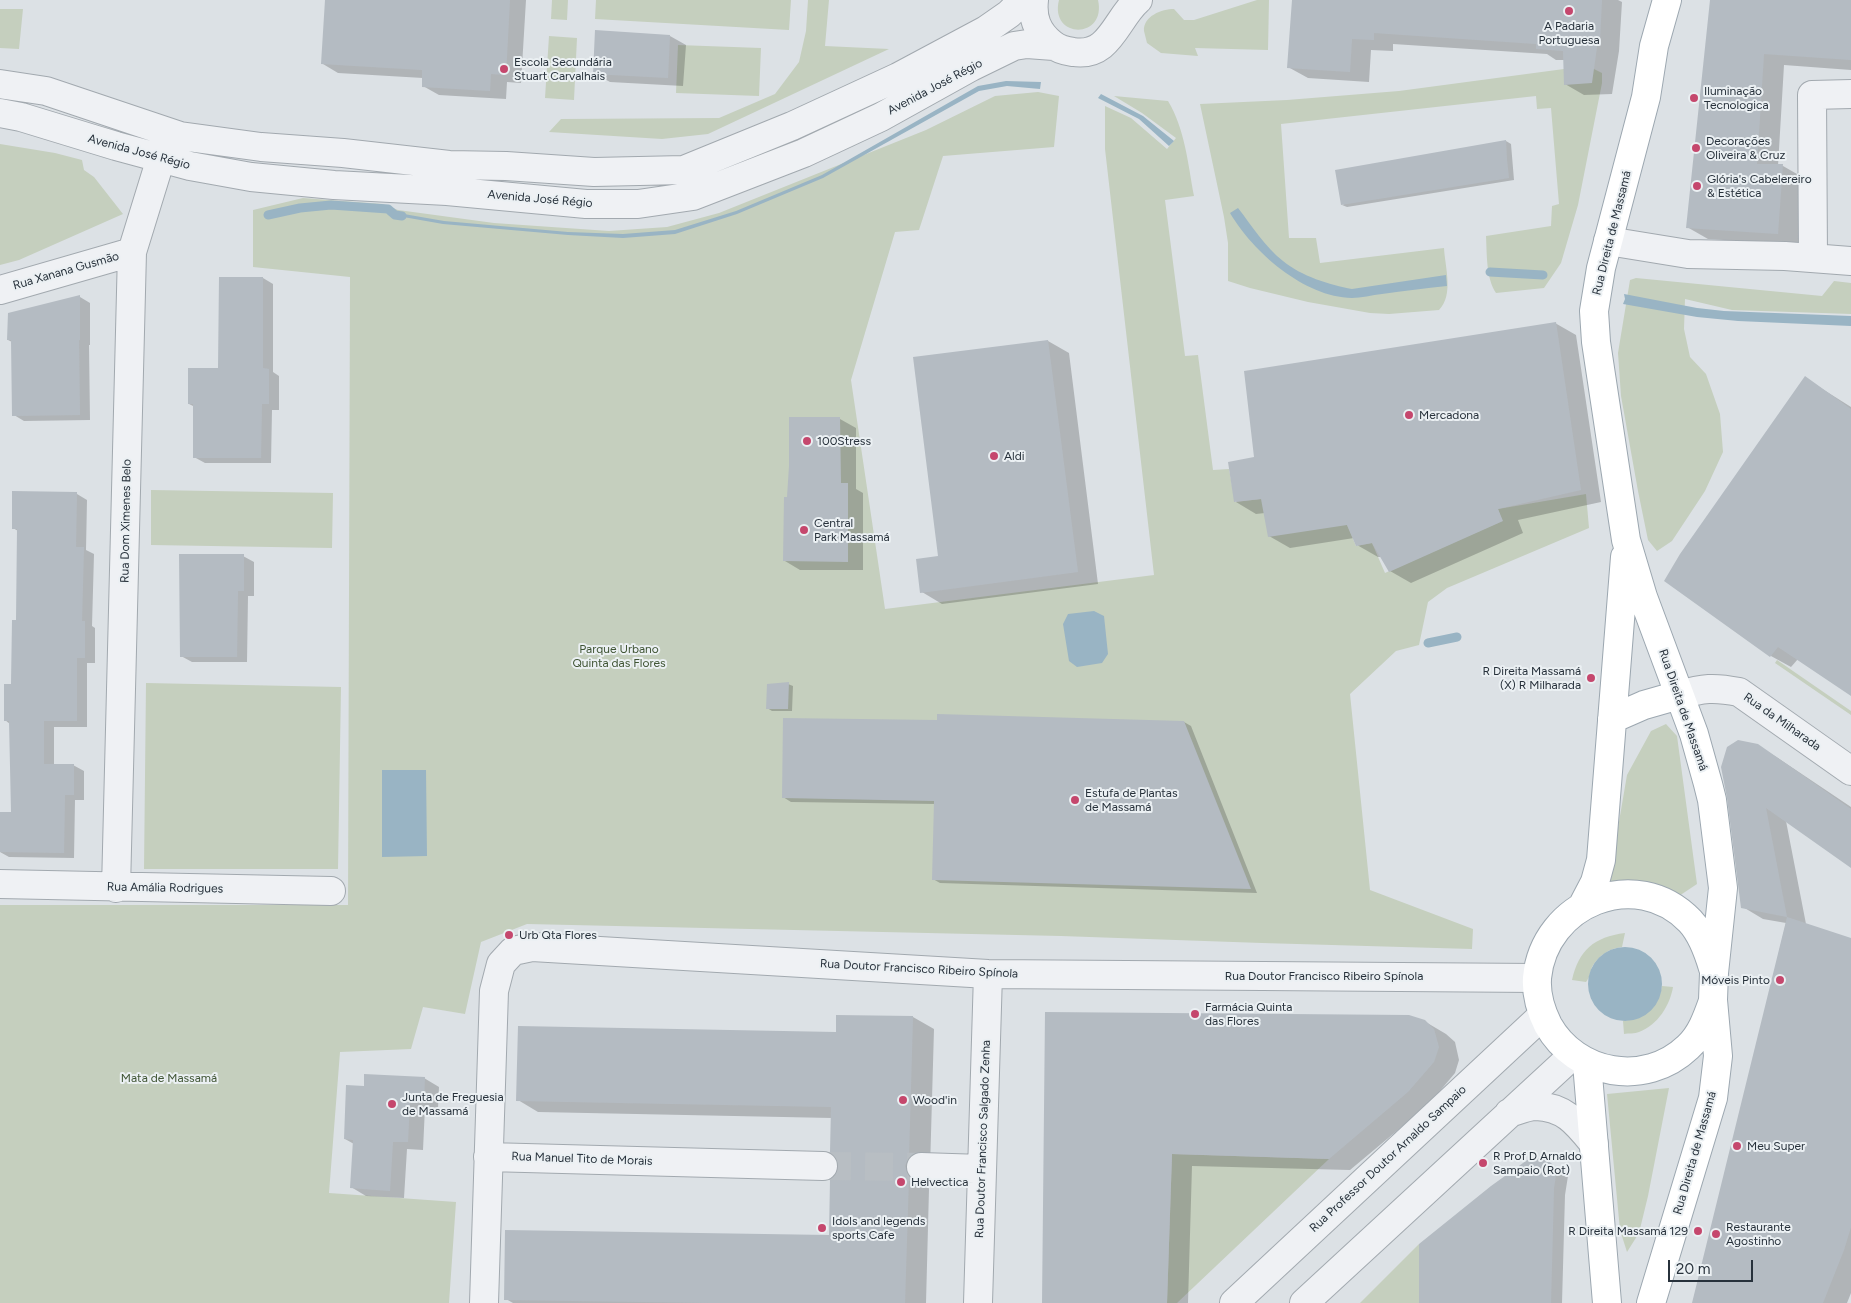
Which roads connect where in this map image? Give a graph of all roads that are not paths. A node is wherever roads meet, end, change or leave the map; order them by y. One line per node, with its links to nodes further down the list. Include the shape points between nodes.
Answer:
1 (1023, 0): 9 (street, Avenida José Régio, via 986,30 898,77 792,126 684,170 594,172 449,165 261,147 180,136 46,92)
2 (1034, 0): 7 (street, via 1036,25)
3 (1138, 0): 6 (street, Avenida José Régio)
4 (1651, 0): 8 (main road, Rua Direita de Massamá)
5 (1667, 0): 8 (main road, Rua Direita de Massamá)
6 (1120, 11): 7 (street, Avenida José Régio, via 1115,32 1108,41 1077,53)
7 (1054, 46): 12 (street, Avenida José Régio, via 1014,46 804,153 693,196 638,204 586,204 288,181 251,177)
8 (1654, 46): 13 (main road, Rua Direita de Massamá, via 1646,96)
9 (0, 84)
10 (1851, 94): 15 (street, via 1812,95)
11 (0, 113): 12 (street, Avenida José Régio)
12 (160, 158): 14 (street, Rua Dom Ximenes Belo)
13 (1608, 241): 15 (street, via 1688,254); 18 (main road, Rua Direita de Massamá, via 1596,292 1595,326)
14 (132, 252): 17 (street, Rua Xanana Gusmão); 23 (street, Rua Dom Ximenes Belo)
15 (1813, 258): 16 (street)
16 (1851, 261)
17 (0, 290)
18 (1626, 540): 19 (main road, Rua Direita de Massamá); 20 (main road, Rua Direita de Massamá)
19 (1679, 695): 20 (main road); 21 (street, Rua da Milharada, via 1698,689 1718,688 1739,692); 26 (main road, Rua Direita de Massamá, via 1694,734 1714,809 1723,888)
20 (1612, 719): 25 (main road, Rua Direita de Massamá, via 1601,860 1595,882)
21 (1851, 771)
22 (0, 884): 23 (street, Rua Amália Rodrigues)
23 (116, 888): 24 (street, Rua Amália Rodrigues)
24 (331, 891)
25 (1583, 905): 26 (main road, Rua Direita de Massamá, via 1610,895 1639,894 1666,903 1690,921 1706,945); 28 (main road, Rua Direita de Massamá, via 1560,923 1543,949)
26 (1714, 972): 29 (main road, Rua Direita de Massamá)
27 (988, 974): 28 (street, Rua Doutor Francisco Ribeiro Spínola); 34 (street, Rua Doutor Francisco Ribeiro Spínola, via 532,947 513,951 501,964 494,991); 37 (street, Rua Doutor Francisco Salgado Zenha)
28 (1537, 978): 30 (main road, Rua Direita de Massamá)
29 (1713, 1000): 31 (main road, Rua Direita de Massamá, via 1704,1025 1688,1047 1665,1063 1639,1071 1612,1071); 43 (main road, Rua Direita de Massamá, via 1718,1056 1713,1098)
30 (1543, 1015): 31 (main road, Rua Direita de Massamá, via 1555,1037); 40 (street, Rua Professor Doutor Arnaldo Sampaio)
31 (1580, 1059): 32 (street); 33 (main road)
32 (1509, 1113): 33 (street, via 1534,1106 1559,1110 1577,1123); 41 (street)
33 (1594, 1144): 42 (main road)
34 (488, 1157): 35 (street, Rua Manuel Tito de Morais); 38 (street)
35 (823, 1166)
36 (921, 1167): 37 (street)
37 (982, 1169): 39 (street, Rua Doutor Francisco Salgado Zenha)
38 (484, 1303)
39 (978, 1303)
40 (1234, 1303)
41 (1304, 1303)
42 (1607, 1303)
43 (1651, 1303)

